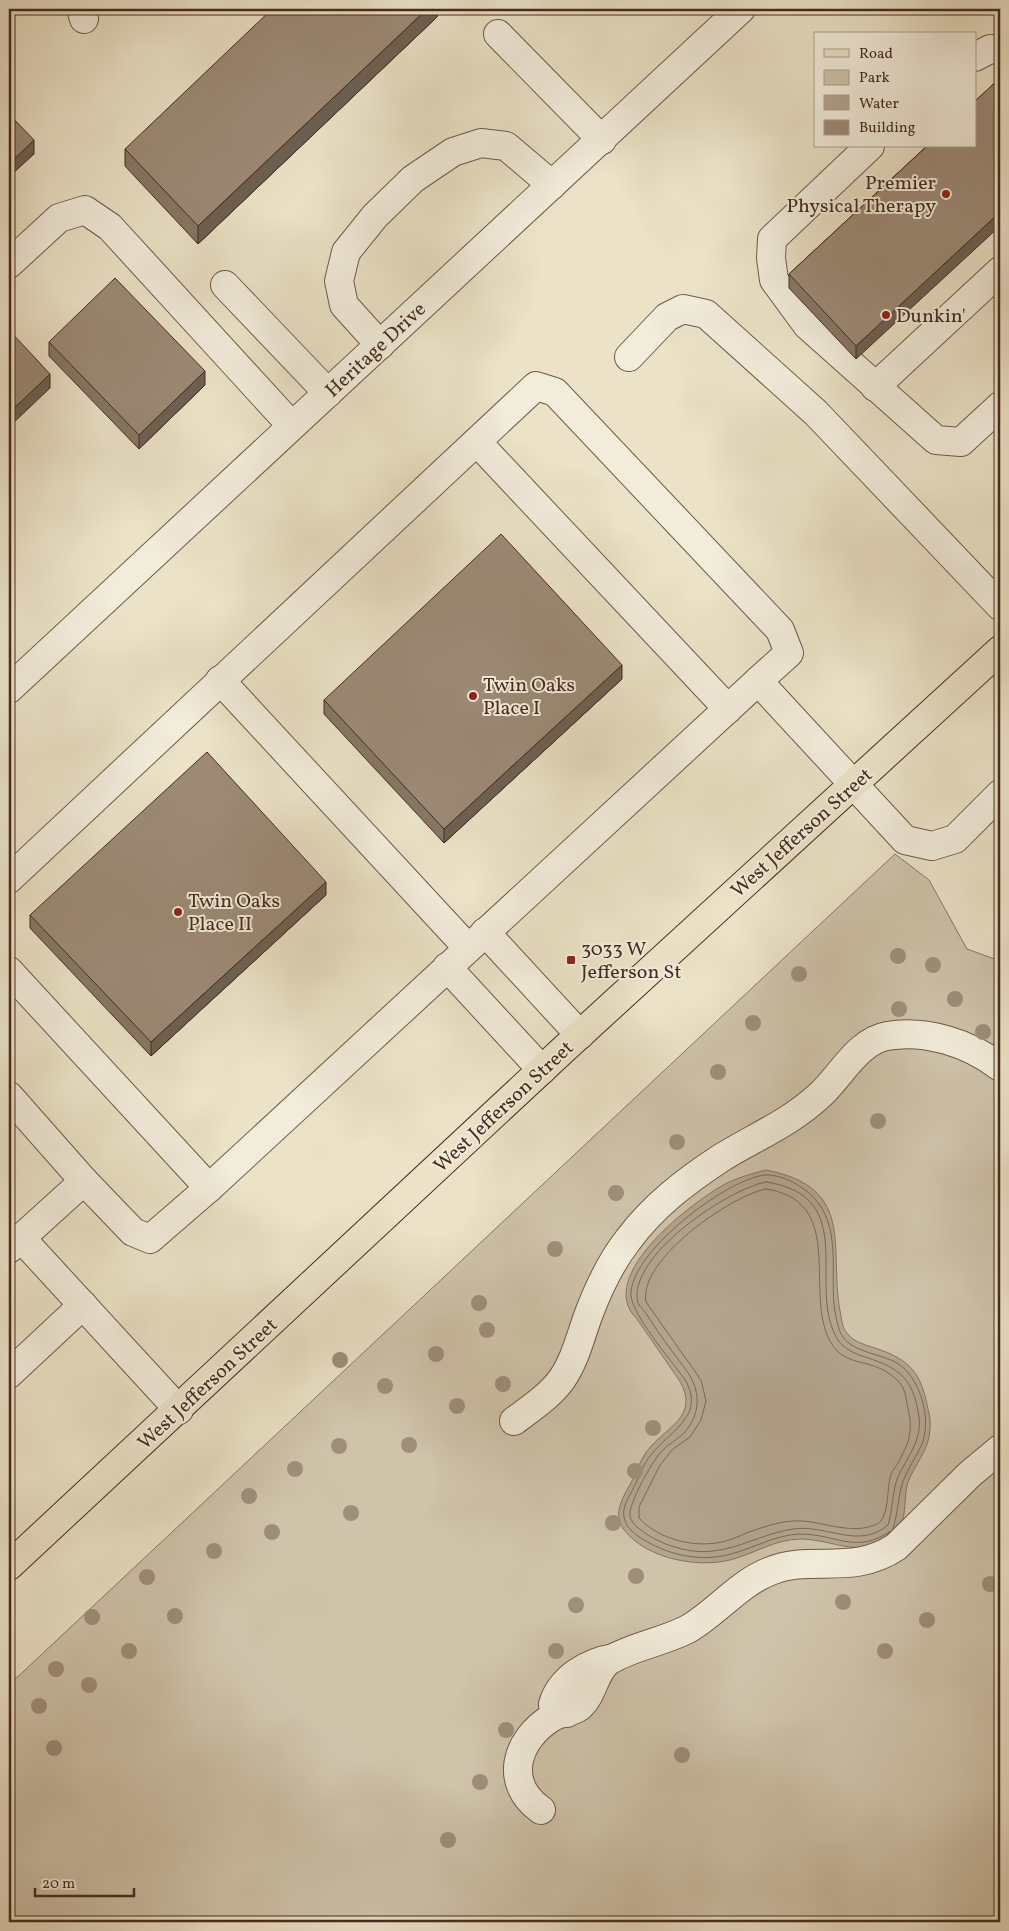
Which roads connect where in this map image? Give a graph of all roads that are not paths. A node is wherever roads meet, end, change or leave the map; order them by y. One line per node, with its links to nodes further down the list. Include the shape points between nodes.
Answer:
1 (741, 9): 5 (street, Heritage Drive)
2 (498, 34): 5 (street)
3 (1000, 50): 4 (street, via 990,49)
4 (976, 56)
5 (602, 140): 7 (street, Heritage Drive)
6 (868, 148): 13 (street, via 772,239 772,258 774,280 808,325)
7 (552, 185): 11 (street, Heritage Drive); 11 (street, via 506,146 481,143 454,152 413,179 375,216 346,252 339,281 344,305)
8 (9, 264): 16 (street, via 59,218 85,210 110,227)
9 (1000, 271): 13 (street)
10 (225, 285): 14 (street)
11 (380, 345): 14 (street, Heritage Drive)
12 (629, 357): 18 (street, via 667,317 683,309 706,314 816,413)
13 (875, 387): 15 (street, via 936,440 961,442)
14 (328, 393): 16 (street, Heritage Drive)
15 (1000, 406)
16 (292, 426): 22 (street, Heritage Drive)
17 (477, 442): 20 (street); 21 (street, via 536,386 555,392 780,630 789,653); 23 (street)
18 (1000, 606)
19 (1000, 650): 24 (main road, West Jefferson Street)
20 (220, 680): 26 (street); 27 (street)
21 (758, 681): 23 (street); 24 (street)
22 (9, 689)
23 (728, 709): 27 (street)
24 (854, 784): 25 (street, via 905,840 932,846 955,839); 30 (main road, West Jefferson Street)
25 (1000, 794)
26 (9, 879)
27 (477, 940): 28 (street); 30 (street)
28 (447, 967): 32 (street); 35 (street)
29 (9, 971): 35 (street)
30 (580, 1034): 32 (main road, West Jefferson Street)
31 (1000, 1067): 40 (street, via 938,1037 917,1034 886,1036 867,1046 807,1106 775,1129 722,1158 672,1193 652,1212 614,1259 561,1380)
32 (542, 1070): 39 (main road, West Jefferson Street)
33 (9, 1096): 34 (street)
34 (84, 1181): 35 (street, via 133,1232 150,1240); 36 (street)
35 (209, 1188)
36 (13, 1242): 37 (street)
37 (83, 1305): 38 (street); 39 (street)
38 (9, 1374)
39 (179, 1410): 42 (main road, West Jefferson Street)
40 (514, 1422)
41 (1000, 1449): 43 (street, via 886,1554 852,1564 795,1565 771,1571 756,1577 688,1628 614,1658 603,1668 589,1695 579,1706 552,1717 529,1735 518,1768 520,1788)
42 (9, 1566)
43 (541, 1810)

